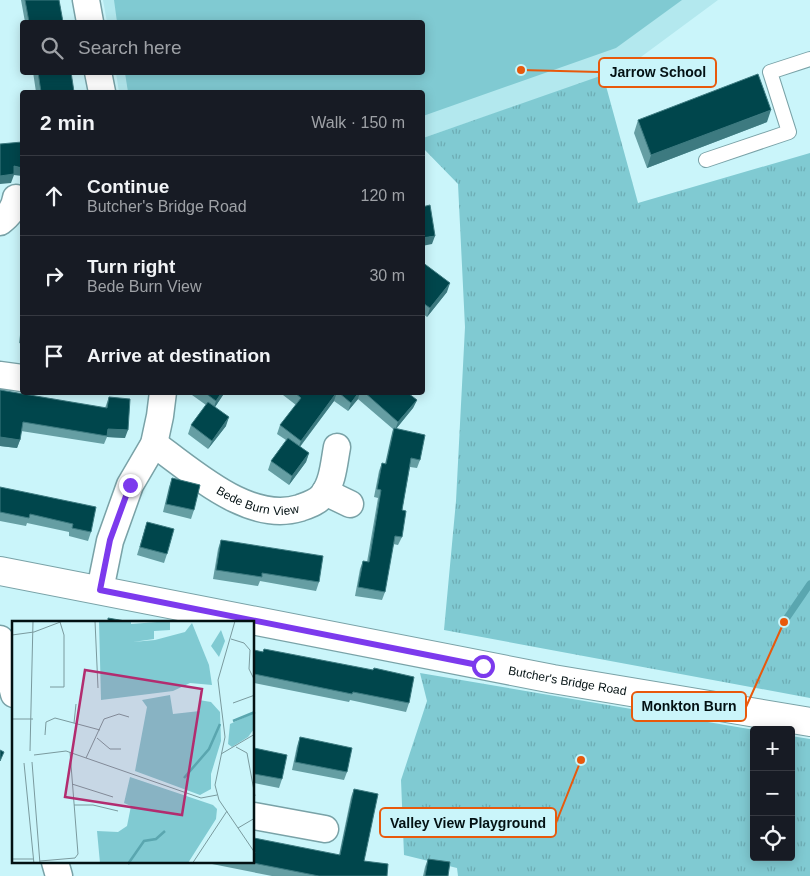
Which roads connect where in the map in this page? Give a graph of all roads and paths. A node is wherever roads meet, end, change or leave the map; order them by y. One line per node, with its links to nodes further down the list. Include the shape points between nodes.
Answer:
1 (86, 0): 2 (street)
2 (90, 20)
3 (810, 59): 6 (lane, via 770,72 789,132)
4 (99, 75): 5 (street)
5 (102, 90)
6 (706, 160)
7 (16, 198): 8 (street, via 14,207)
8 (0, 222)
9 (0, 375): 10 (street)
10 (20, 378)
11 (163, 395): 12 (street)
12 (154, 444): 14 (street, Bede Burn View, via 220,491 257,508 295,509 312,504); 17 (street, via 130,485 110,540)
13 (337, 447): 14 (street, via 330,484)
14 (325, 492): 15 (street)
15 (350, 504)
16 (0, 571): 17 (street, Butcher's Bridge Road)
17 (100, 590): 20 (street, Butcher's Bridge Road, via 553,679)
18 (0, 639): 19 (street)
19 (12, 686)
20 (810, 722)
21 (255, 816): 22 (street)
22 (324, 829)

